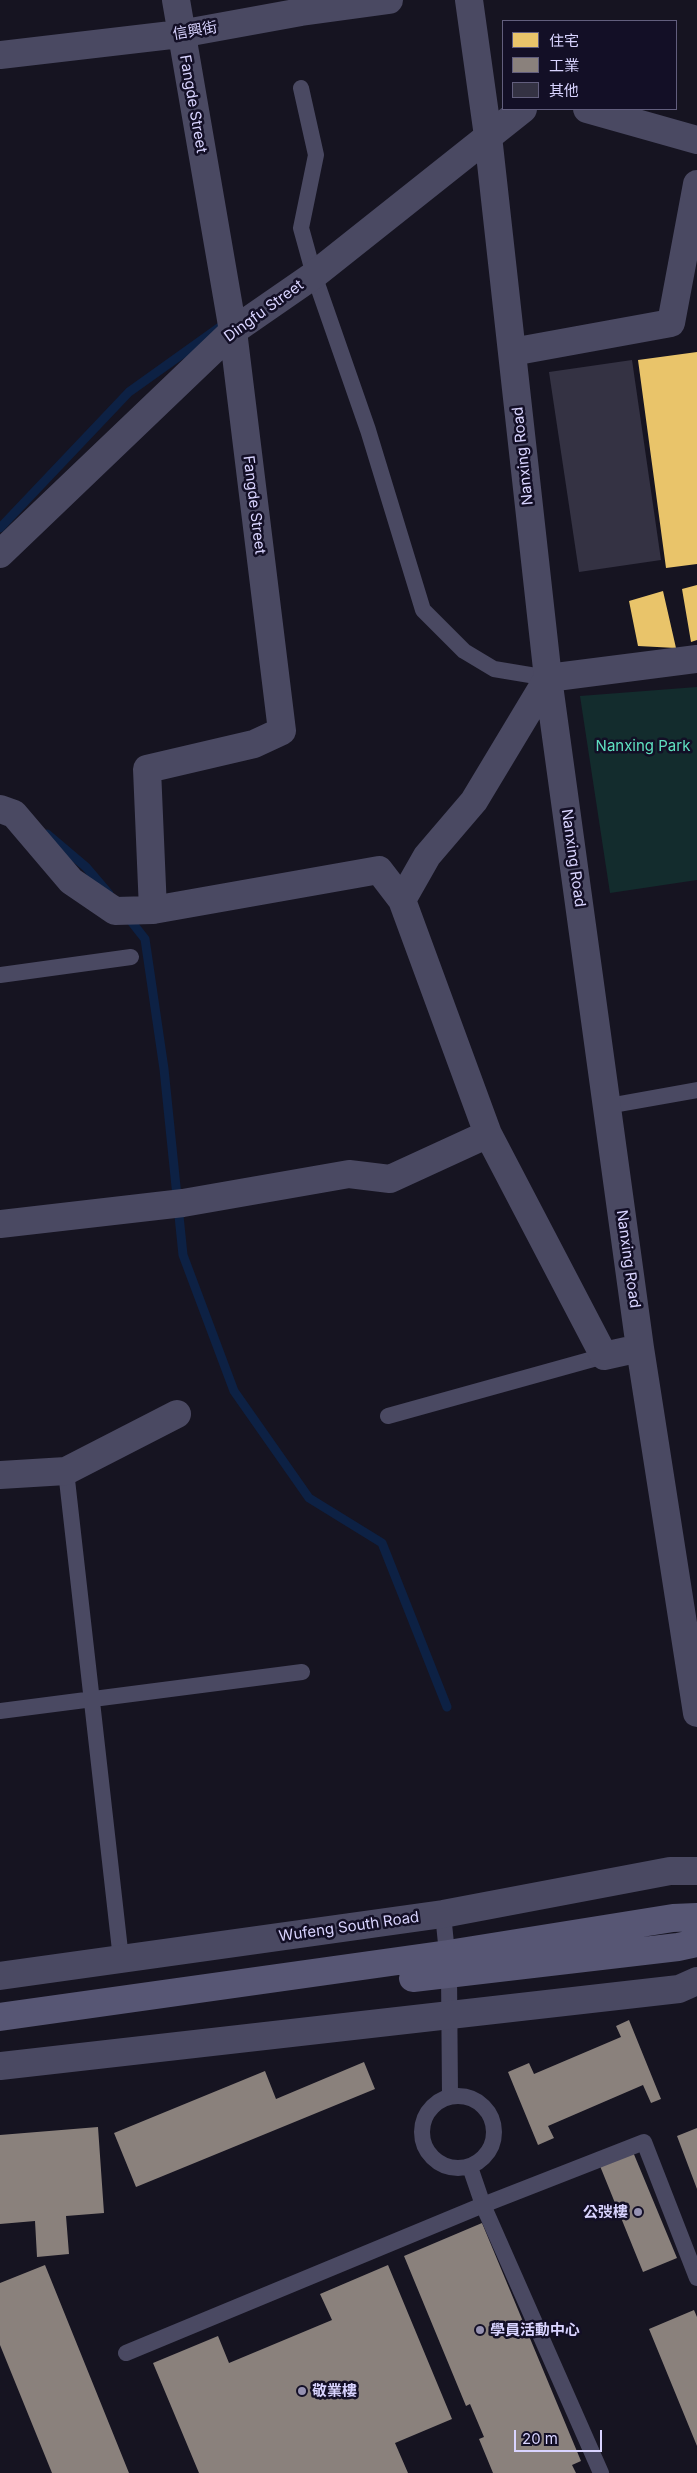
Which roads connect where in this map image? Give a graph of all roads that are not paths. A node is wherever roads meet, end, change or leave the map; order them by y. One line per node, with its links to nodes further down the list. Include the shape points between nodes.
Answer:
1 (176, 0): 5 (street, Fangde Street)
2 (389, 0): 4 (street, 信興街)
3 (468, 0): 10 (street, Nanxing Road)
4 (301, 6): 5 (street, 信興街)
5 (180, 34): 6 (street, 信興街); 14 (street, Fangde Street)
6 (0, 55)
7 (301, 88): 13 (lane, via 316,155 301,228)
8 (522, 110): 10 (street, Dingfu Street)
9 (591, 110): 11 (street)
10 (488, 136): 13 (street, Dingfu Street); 15 (street, Nanxing Road)
11 (697, 140)
12 (697, 184): 15 (street, via 671,322)
13 (314, 275): 14 (street, Dingfu Street); 18 (lane, via 368,430 423,610 464,650 494,669)
14 (233, 331): 16 (street, Dingfu Street); 21 (street, Fangde Street, via 282,732 254,744 147,769)
15 (512, 352): 18 (street, Nanxing Road)
16 (0, 554)
17 (697, 659): 18 (street)
18 (548, 678): 20 (street, via 474,801 427,856); 25 (street, Nanxing Road)
19 (0, 809): 21 (street, via 14,814 71,881 115,911)
20 (402, 900): 21 (street, via 379,870); 26 (street)
21 (153, 910)
22 (132, 957): 23 (lane)
23 (0, 975)
24 (697, 1090): 25 (lane)
25 (608, 1106): 28 (street, Nanxing Road)
26 (488, 1134): 27 (street, via 390,1179 349,1174 183,1203); 29 (street)
27 (0, 1224)
28 (640, 1348): 29 (street); 34 (street, Nanxing Road)
29 (604, 1356): 31 (lane)
30 (177, 1414): 32 (street)
31 (388, 1416)
32 (66, 1471): 33 (street); 36 (lane)
33 (0, 1475)
34 (691, 1638): 38 (street, Nanxing Road)
35 (302, 1672): 36 (lane)
36 (90, 1699): 37 (lane); 43 (lane)
37 (0, 1710)
38 (697, 1713)
39 (697, 1871): 40 (street, Wufeng South Road, via 670,1871)
40 (443, 1914): 43 (street, Wufeng South Road); 44 (lane)
41 (697, 1917): 44 (street, via 674,1918)
42 (697, 1943): 44 (street)
43 (121, 1959): 45 (street, Wufeng South Road)
44 (448, 1964): 47 (lane); 48 (street); 49 (street)
45 (0, 1976)
46 (697, 1981): 47 (street, via 679,1989)
47 (448, 2016): 50 (street); 51 (lane)
48 (0, 2017)
49 (0, 2032)
50 (0, 2066)
51 (450, 2096): 52 (lane, via 474,2099 484,2106 493,2122 494,2140 489,2152); 52 (lane, via 431,2108 424,2119 423,2142 428,2153 447,2167)
52 (470, 2167): 53 (lane)
53 (482, 2205): 54 (lane, via 644,2142); 55 (lane); 56 (lane)
54 (697, 2278)
55 (126, 2353)
56 (601, 2473)

